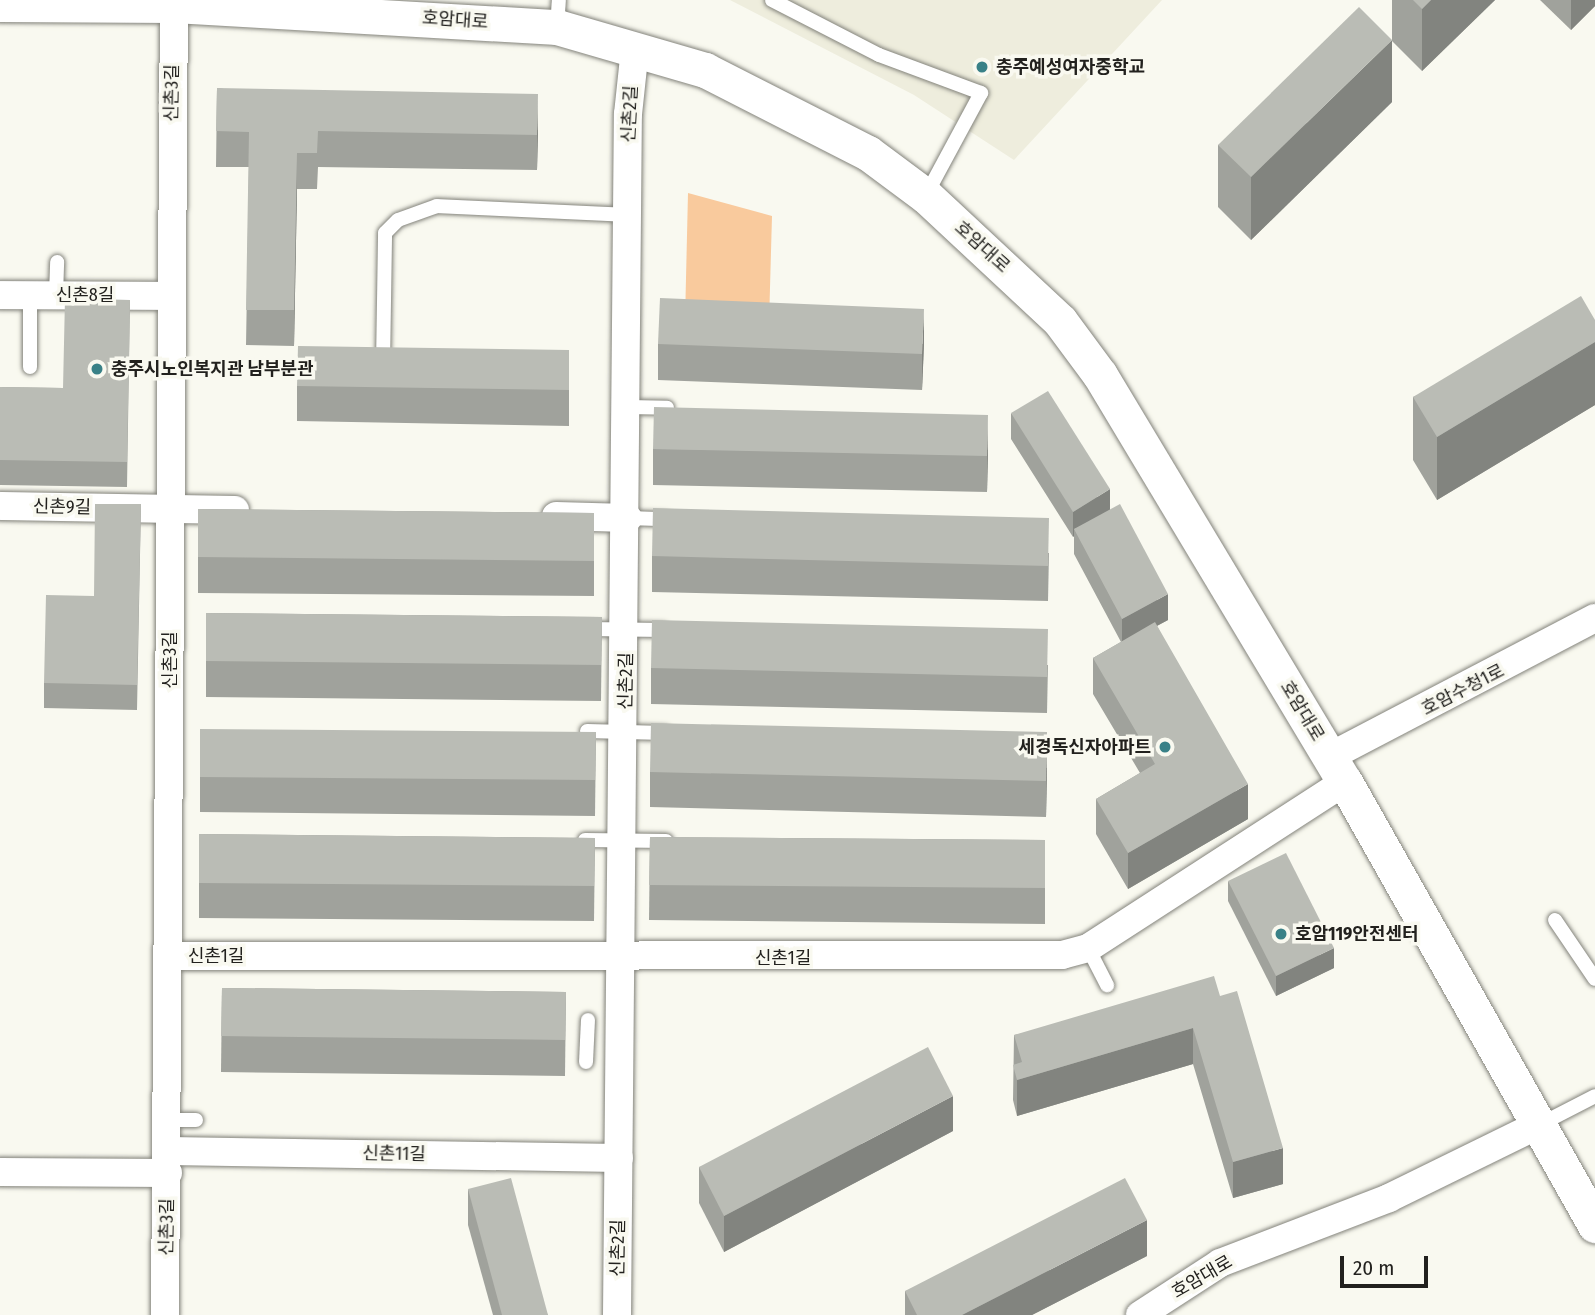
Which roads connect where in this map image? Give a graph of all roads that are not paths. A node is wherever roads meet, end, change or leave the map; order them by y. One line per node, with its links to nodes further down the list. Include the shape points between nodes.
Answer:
1 (772, 0): 6 (lane, via 878,55 981,93)
2 (173, 3): 3 (street, 호암대로); 4 (street, 호암대로); 11 (street, 신촌3길)
3 (0, 4)
4 (558, 13): 5 (street, 호암대로)
5 (635, 48): 6 (street, 호암대로, via 705,70 788,109 868,153); 7 (street, 신촌2길)
6 (926, 196): 29 (street, 호암대로, via 1060,321 1100,375)
7 (628, 215): 13 (lane, via 437,206 398,220 385,233); 14 (street, 신촌2길)
8 (57, 262): 10 (lane)
9 (0, 295): 10 (street, 신촌8길)
10 (43, 295): 11 (street, 신촌8길); 12 (lane)
11 (169, 296): 17 (street, 신촌3길)
12 (30, 367)
13 (383, 367)
14 (628, 407): 15 (lane); 20 (street, 신촌2길)
15 (667, 408)
16 (0, 506): 17 (street, 신촌9길)
17 (169, 509): 18 (street, 신촌9길); 35 (street, 신촌3길)
18 (264, 511)
19 (523, 516): 20 (street)
20 (628, 518): 21 (lane); 24 (street, 신촌2길)
21 (664, 519)
22 (1595, 618): 29 (street, 호암수청1로)
23 (588, 629): 24 (lane)
24 (627, 630): 25 (lane); 27 (street, 신촌2길)
25 (663, 630)
26 (587, 731): 27 (lane)
27 (626, 733): 28 (lane); 31 (street, 신촌2길)
28 (665, 733)
29 (1337, 769): 34 (street, 신촌1길); 42 (street, 호암대로)
30 (585, 840): 31 (lane)
31 (625, 841): 32 (lane); 36 (street, 신촌2길)
32 (668, 841)
33 (1555, 920): 37 (lane)
34 (1088, 948): 36 (street, 신촌1길, via 1021,958); 38 (lane)
35 (172, 956): 36 (street, 신촌1길); 44 (street, 신촌3길, via 183,1120)
36 (622, 959): 43 (street, 신촌2길)
37 (1595, 979)
38 (1107, 985)
39 (587, 1020): 40 (lane)
40 (586, 1062)
41 (1595, 1096): 42 (lane)
42 (1536, 1126): 46 (street, 호암대로); 49 (street, 호암대로, via 1389,1198 1220,1263)
43 (619, 1158): 44 (street, 신촌11길); 48 (street, 신촌2길)
44 (169, 1162): 45 (street, 신촌11길); 47 (street, 신촌3길)
45 (0, 1171)
46 (1595, 1225)
47 (165, 1315)
48 (617, 1315)
49 (1140, 1315)

